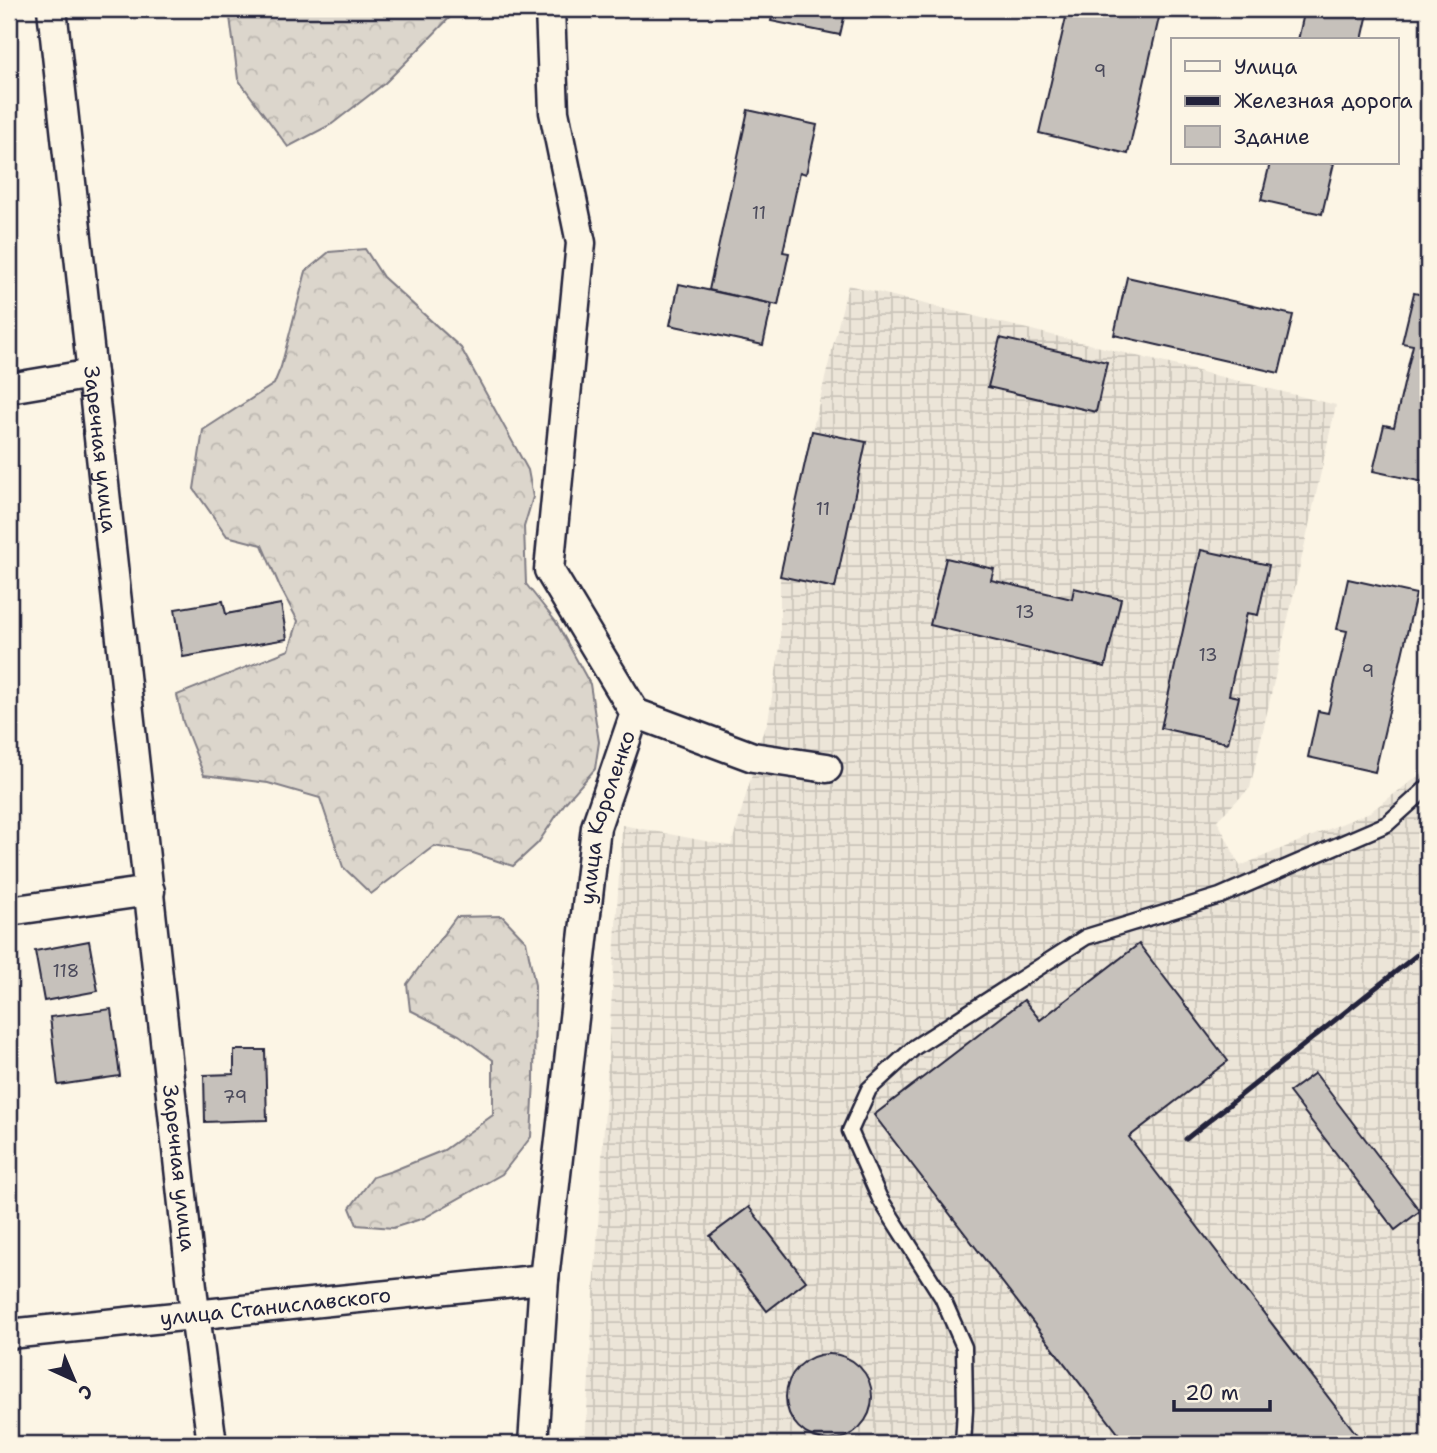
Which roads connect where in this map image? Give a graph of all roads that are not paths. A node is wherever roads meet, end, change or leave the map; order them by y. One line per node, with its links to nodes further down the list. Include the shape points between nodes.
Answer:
1 (52, 9): 3 (street, Заречная улица)
2 (550, 9): 5 (street, улица Короленко, via 554,112 581,243 549,570)
3 (92, 374): 4 (street); 8 (street, Заречная улица)
4 (9, 388)
5 (635, 713): 6 (street, via 753,757); 10 (street, улица Короленко, via 596,827)
6 (827, 768)
7 (1428, 787): 15 (lane, via 1387,824 1220,896 1086,937 915,1047 869,1089 850,1131 880,1199 942,1297 964,1347)
8 (150, 891): 9 (street); 11 (street, Заречная улица)
9 (9, 911)
10 (544, 1279): 11 (street, улица Станиславского); 14 (street, улица Короленко)
11 (195, 1314): 12 (street, улица Станиславского); 13 (street, Заречная улица)
12 (9, 1334)
13 (212, 1444)
14 (533, 1444)
15 (963, 1444)

